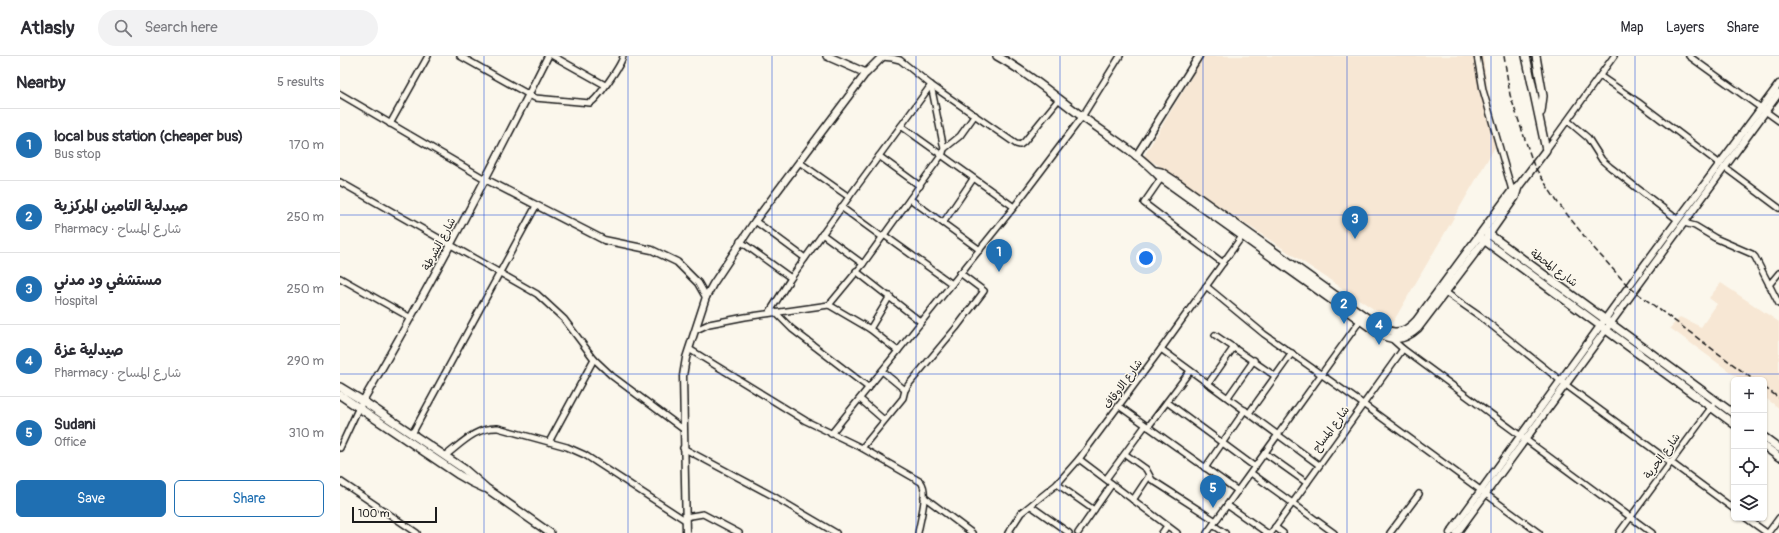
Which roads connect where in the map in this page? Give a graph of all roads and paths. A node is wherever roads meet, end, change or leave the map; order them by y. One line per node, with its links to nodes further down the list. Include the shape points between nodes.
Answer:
1 (427, 56): 31 (street)
2 (460, 56): 22 (street)
3 (548, 56): 22 (street, شارع الشرطة)
4 (553, 56): 19 (street)
5 (623, 56): 19 (street)
6 (827, 56): 16 (main road)
7 (997, 56): 24 (main road)
8 (1120, 56): 28 (street)
9 (1198, 56): 37 (street)
10 (1476, 56): 45 (street, via 1483,90)
11 (1526, 56): 27 (main road)
12 (1536, 56): 27 (main road, via 1543,96)
13 (1614, 56): 17 (street)
14 (1689, 56): 25 (street)
15 (882, 57): 16 (main road); 20 (street, via 900,60)
16 (866, 74): 38 (street)
17 (1600, 76): 30 (street); 39 (street)
18 (1779, 84): 25 (street)
19 (605, 85): 22 (street, via 592,103 537,99)
20 (931, 85): 26 (street); 32 (street); 33 (street)
21 (340, 94): 31 (street)
22 (528, 94): 41 (street, شارع الشرطة)
23 (1779, 94): 25 (street)
24 (1059, 99): 26 (street, via 1020,145); 28 (main road)
25 (1763, 109): 29 (street); 39 (street)
26 (975, 115): 33 (street, via 960,136)
27 (1540, 116): 34 (main road)
28 (1082, 117): 37 (main road); 50 (street)
29 (1779, 120)
30 (1568, 121): 34 (street); 53 (street, via 1588,138 1602,160)
31 (390, 124): 41 (street)
32 (901, 126): 35 (street); 36 (street)
33 (944, 149): 36 (street)
34 (1546, 150): 45 (main road)
35 (879, 156): 44 (street); 46 (street)
36 (942, 156): 42 (street); 44 (street)
37 (1136, 156): 40 (main road)
38 (799, 162): 46 (street); 52 (street)
39 (1722, 166): 51 (street); 53 (street)
40 (1162, 175): 57 (main road); 63 (main road); 65 (street, via 1145,204)
41 (486, 180): 48 (street); 61 (street, شارع الشرطة)
42 (973, 180): 50 (street); 54 (street)
43 (340, 182): 61 (street)
44 (920, 186): 47 (street)
45 (1515, 192): 55 (main road)
46 (848, 197): 49 (street)
47 (910, 199): 54 (street); 58 (street)
48 (536, 206): 68 (street); 78 (street, via 604,240 652,250 678,262 698,283)
49 (841, 207): 56 (street); 58 (street)
50 (1014, 208): 62 (street)
51 (1779, 208)
52 (755, 221): 60 (street); 64 (street)
53 (1681, 221): 74 (street, via 1752,254); 86 (street)
54 (943, 223): 62 (street)
55 (1487, 232): 59 (main road); 86 (main road, شارع المحطة)
56 (822, 234): 64 (street); 66 (street)
57 (1243, 235): 63 (main road); 65 (street, شارع الاوقاف)
58 (883, 236): 66 (street); 73 (street)
59 (1482, 239): 76 (main road); 86 (main road, شارع المحطة); 90 (main road, via 1413,324)
60 (740, 241): 72 (street); 78 (street)
61 (451, 244): 68 (street); 83 (street, شارع الشرطة)
62 (980, 250): 69 (street)
63 (1276, 256): 84 (main road)
64 (805, 258): 72 (street)
65 (1223, 263): 75 (street, شارع الاوقاف)
66 (863, 264): 67 (street)
67 (856, 271): 77 (street); 80 (street)
68 (500, 272): 97 (street, via 537,294 564,318); 124 (street)
69 (960, 273): 73 (street); 108 (street, via 984,292)
70 (1779, 273): 74 (street)
71 (340, 278): 83 (street)
72 (791, 278): 82 (street)
73 (952, 284): 85 (street)
74 (1769, 285): 79 (street)
75 (1206, 286): 93 (street, شارع الاوقاف); 96 (street)
76 (1445, 292): 90 (main road, via 1413,332 1401,338); 103 (street, via 1481,317)
77 (890, 296): 85 (street); 87 (street)
78 (706, 297): 88 (street)
79 (1779, 304)
80 (829, 305): 81 (street); 87 (street)
81 (775, 312): 82 (street); 107 (street, via 792,329)
82 (769, 313): 88 (street, via 709,324)
83 (411, 318): 114 (street, شارع الشرطة)
84 (1362, 318): 90 (main road); 101 (street)
85 (921, 322): 95 (street)
86 (1606, 325): 103 (street); 105 (street); 112 (main road); 117 (main road)
87 (870, 329): 95 (street)
88 (696, 330): 92 (street)
89 (1215, 335): 91 (street)
90 (1393, 336): 94 (street)
91 (1234, 347): 98 (street); 104 (street)
92 (689, 349): 123 (street, via 683,376); 125 (street)
93 (1161, 349): 99 (street); 116 (street, شارع الاوقاف)
94 (1402, 349): 115 (street, شارع المساح); 127 (street)
95 (898, 352): 100 (street)
96 (1292, 353): 101 (street); 102 (street)
97 (594, 359): 123 (street, via 612,376); 129 (street)
98 (1254, 360): 102 (street); 110 (street)
99 (1190, 371): 104 (street); 113 (street)
100 (882, 372): 107 (street); 108 (street)
101 (1321, 374): 115 (street); 126 (street)
102 (1275, 376): 118 (street)
103 (1560, 381): 105 (street); 127 (street)
104 (1208, 384): 110 (street)
105 (1566, 385): 127 (street); 141 (street)
106 (340, 387): 114 (main road)
107 (869, 388): 111 (street)
108 (905, 390): 120 (street, via 903,398)
109 (340, 395): 114 (main road)
110 (1228, 397): 118 (street)
111 (860, 399): 120 (street); 125 (street)
112 (1716, 401): 117 (street, شارع الحرية); 119 (main road)
113 (1167, 402): 122 (street); 130 (street)
114 (361, 404): 124 (main road); 131 (street); 152 (main road, via 459,475)
115 (1363, 404): 142 (street, شارع المساح); 154 (street)
116 (1119, 406): 122 (street); 140 (street, شارع الاوقاف)
117 (1711, 408): 121 (main road); 141 (street, شارع الحرية)
118 (1247, 411): 126 (street); 130 (street)
119 (1733, 413)
120 (884, 420): 133 (street)
121 (1731, 422)
122 (1146, 427): 137 (street); 144 (street)
123 (683, 429): 132 (street)
124 (412, 434): 138 (main road)
125 (831, 434): 133 (street)
126 (1277, 435): 136 (street); 142 (street)
127 (1523, 437): 154 (street); 163 (street)
128 (1767, 439): 135 (main road)
129 (549, 442): 138 (street, via 498,428 489,428 477,432); 165 (street, via 585,455)
130 (1222, 442): 143 (street); 144 (street)
131 (340, 448)
132 (683, 448): 165 (street); 174 (street)
133 (862, 448): 156 (street, via 921,482)
134 (1767, 448): 139 (main road)
135 (1779, 448)
136 (1265, 453): 143 (street); 149 (street)
137 (1125, 454): 146 (street, via 1146,469); 147 (street)
138 (445, 456): 152 (main road)
139 (1779, 457)
140 (1079, 459): 147 (street); 150 (street, شارع الاوقاف)
141 (1670, 462): 161 (street); 163 (street, شارع الحرية)
142 (1319, 465): 149 (street, شارع المساح)
143 (1255, 467): 145 (street)
144 (1205, 468): 153 (street)
145 (1251, 473): 153 (street); 158 (street)
146 (1149, 476): 157 (street); 167 (street)
147 (1106, 479): 151 (street)
148 (340, 481): 170 (street)
149 (1307, 483): 158 (street, شارع المساح)
150 (1057, 484): 159 (street, شارع الاوقاف); 162 (street)
151 (1112, 484): 157 (street); 162 (street)
152 (486, 488): 171 (main road)
153 (1238, 491): 160 (street)
154 (1483, 493): 189 (street); 190 (street); 191 (street)
155 (1419, 494): 188 (street)
156 (924, 497): 175 (street); 176 (street)
157 (1133, 500): 168 (street)
158 (1292, 503): 169 (street, شارع المساح); 187 (street)
159 (1031, 506): 177 (street, شارع الاوقاف, via 1022,513); 178 (street)
160 (1227, 506): 167 (street); 184 (street)
161 (1731, 507)
162 (1094, 510): 179 (street)
163 (1630, 517): 192 (street, شارع الحرية); 193 (street)
164 (1779, 518): 194 (street)
165 (685, 519): 172 (street); 173 (street, via 703,514)
166 (1750, 521): 194 (street)
167 (1214, 523): 182 (street); 183 (street)
168 (1167, 526): 180 (street); 181 (street)
169 (1275, 527): 185 (street, شارع المساح); 186 (street)
170 (417, 533)
171 (550, 533)
172 (686, 533)
173 (739, 533)
174 (836, 533)
175 (918, 533)
176 (972, 533)
177 (1008, 533)
178 (1068, 533)
179 (1078, 533)
180 (1162, 533)
181 (1177, 533)
182 (1207, 533)
183 (1225, 533)
184 (1266, 533)
185 (1271, 533)
186 (1283, 533)
187 (1334, 533)
188 (1390, 533)
189 (1450, 533)
190 (1457, 533)
191 (1539, 533)
192 (1619, 533)
193 (1652, 533)
194 (1768, 533)

